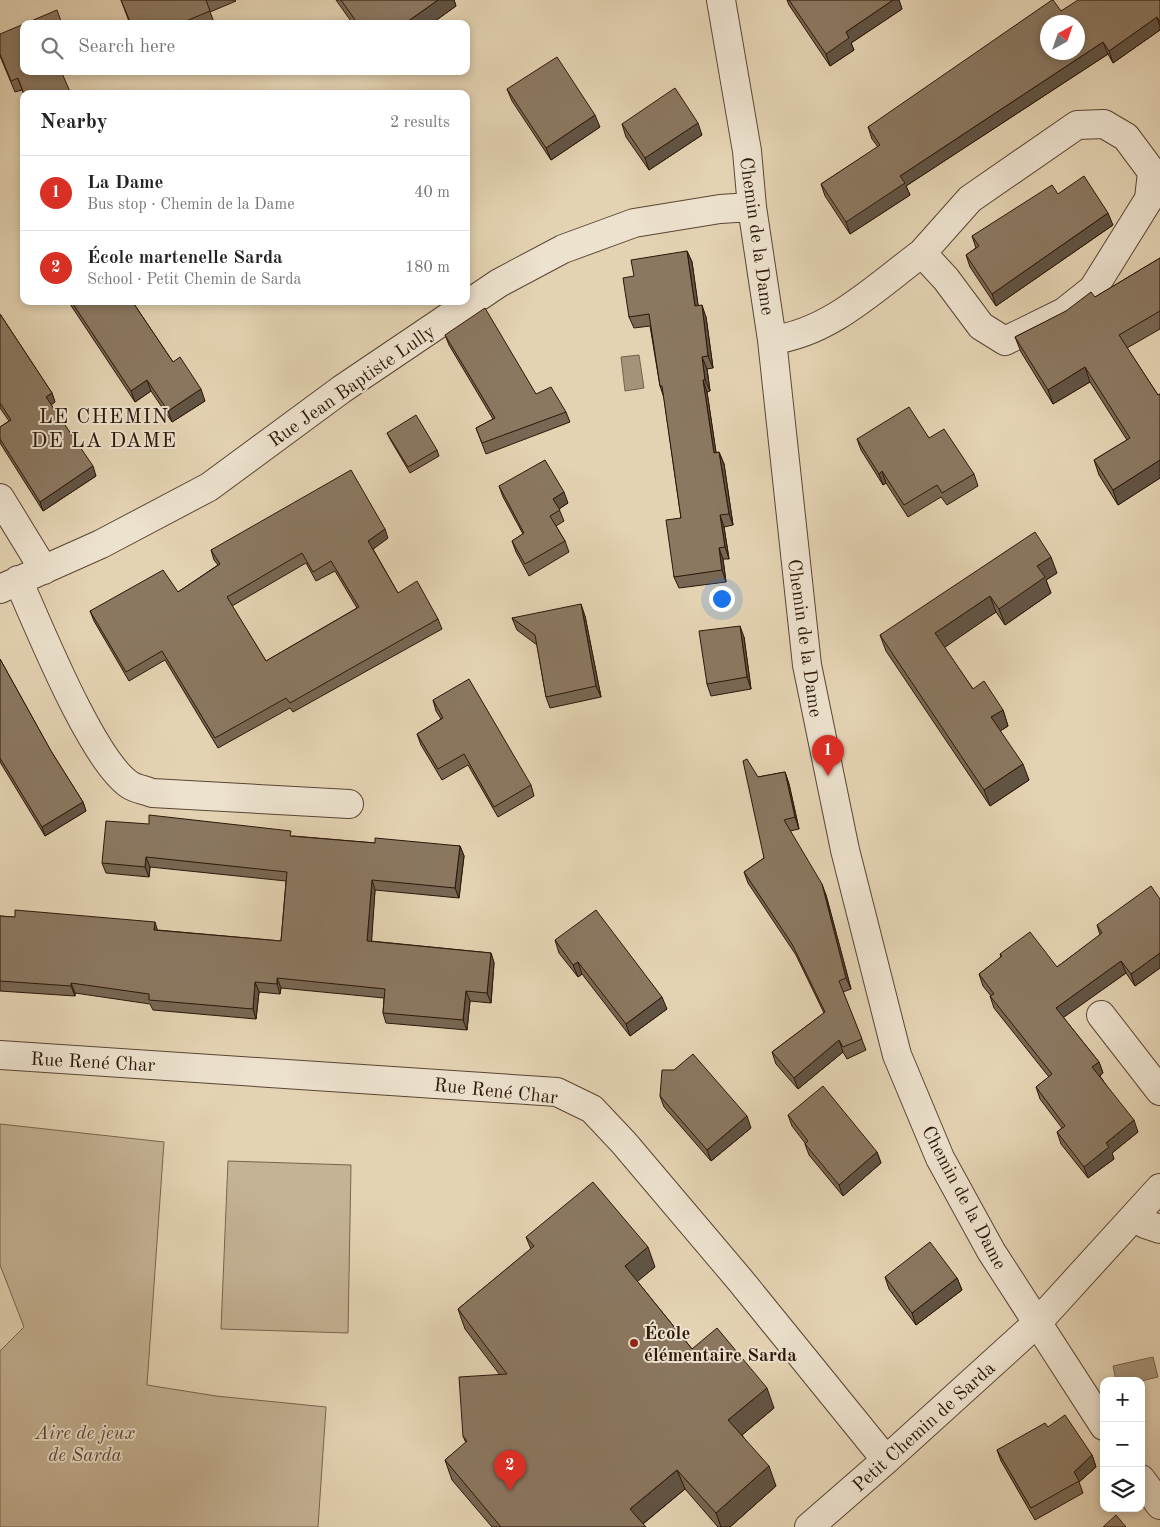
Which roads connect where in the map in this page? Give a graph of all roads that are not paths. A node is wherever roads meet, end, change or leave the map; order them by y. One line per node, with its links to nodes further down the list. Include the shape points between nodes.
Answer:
1 (721, 0): 2 (street, Chemin de la Dame)
2 (752, 207): 4 (street, Rue Jean Baptiste Lully, via 634,222 563,249); 6 (street, Chemin de la Dame)
3 (922, 253): 3 (street, via 981,326 1005,341 1064,312 1093,288 1150,199 1152,172 1126,137 1104,124 1077,125 970,199); 6 (street, via 830,321)
4 (470, 302)
5 (465, 305): 8 (street, Rue Jean Baptiste Lully, via 342,389 209,487)
6 (772, 340): 17 (street, Chemin de la Dame, via 807,665 844,850 894,1046 940,1158 991,1251)
7 (0, 498): 8 (street)
8 (44, 570): 9 (street, Rue Jean Baptiste Lully)
9 (9, 585): 10 (street, Rue Jean Baptiste Lully, via 84,721 114,770 131,786 152,793)
10 (349, 804)
11 (1101, 1015): 13 (street)
12 (0, 1055): 19 (street, Rue René Char, via 557,1092 592,1109 624,1143)
13 (1160, 1091)
14 (1160, 1188): 15 (street, Petit Chemin de Sarda)
15 (1138, 1213): 16 (street, via 1145,1224); 17 (street, Petit Chemin de Sarda)
16 (1160, 1229)
17 (1037, 1324): 18 (street, Chemin de la Dame); 19 (street, Petit Chemin de Sarda)
18 (1101, 1422)
19 (886, 1460): 22 (street, Petit Chemin de Sarda)
20 (1145, 1484): 21 (street)
21 (1160, 1505)
22 (809, 1527)

